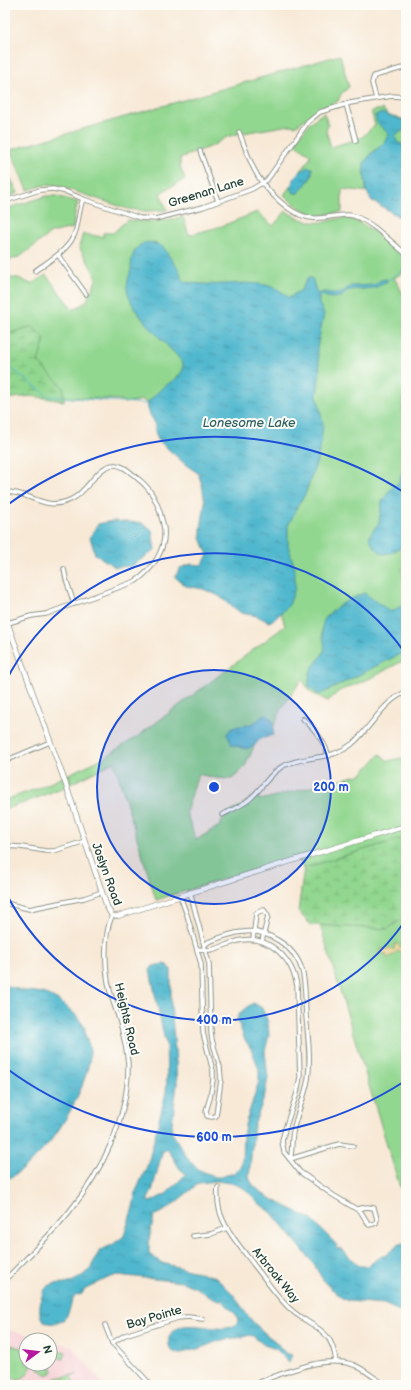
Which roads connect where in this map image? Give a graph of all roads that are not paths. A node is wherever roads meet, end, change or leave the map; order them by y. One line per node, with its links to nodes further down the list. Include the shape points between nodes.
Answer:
1 (406, 67): 3 (street, via 374,76 372,83)
2 (406, 97): 3 (street, Greenan Lane)
3 (376, 98): 4 (street, Greenan Lane)
4 (346, 104): 6 (street); 8 (street, Greenan Lane, via 320,112 308,122 270,177)
5 (239, 132): 8 (street, via 253,168)
6 (356, 140)
7 (200, 151): 11 (street)
8 (263, 182): 11 (street, Greenan Lane, via 252,189); 12 (street, via 270,192 300,216 315,219 353,216 363,220)
9 (83, 199): 10 (street, Greenan Lane, via 61,190 47,189); 11 (street, Greenan Lane, via 140,218 155,219); 13 (street, via 75,234)
10 (5, 201)
11 (218, 201)
12 (406, 254)
13 (58, 255): 14 (street); 15 (street)
14 (35, 271)
15 (86, 294)
16 (5, 492): 18 (street, via 23,495 45,504 63,503 86,489 106,467 114,465 127,469 150,490 164,529 161,551 154,563 136,581)
17 (64, 569): 18 (street)
18 (74, 604): 20 (street)
19 (5, 616): 20 (street, Joslyn Road)
20 (8, 623): 23 (street, Joslyn Road)
21 (406, 692): 24 (street, via 389,703 353,743)
22 (303, 719): 24 (street, via 320,736)
23 (50, 742): 25 (street); 28 (street, Joslyn Road)
24 (329, 756): 26 (street, via 282,766 246,803)
25 (5, 761)
26 (222, 815)
27 (406, 826): 32 (street, Joslyn Road)
28 (85, 842): 29 (street, via 54,851); 31 (street, Joslyn Road)
29 (7, 846): 30 (street)
30 (5, 860)
31 (102, 892): 34 (street, via 29,909); 35 (street, Joslyn Road)
32 (190, 892): 33 (street, Joslyn Road); 40 (street)
33 (180, 896): 35 (street, Joslyn Road); 41 (street)
34 (5, 903)
35 (112, 916): 50 (street, Heights Road, via 107,946 107,975 128,1064 121,1114 102,1162 78,1201)
36 (254, 932): 37 (street); 37 (street, via 256,914 264,910 268,916); 38 (street); 40 (street, via 231,934 208,942)
37 (265, 935): 39 (street); 45 (street, via 277,940 294,954 304,978 308,1077 293,1131)
38 (253, 939): 39 (street); 40 (street, via 232,942 210,950)
39 (262, 941): 45 (street, via 279,951 296,976 300,1076 298,1093 282,1141 285,1155)
40 (205, 947): 41 (street); 43 (street, via 209,964 210,1025 220,1067)
41 (198, 949): 42 (street, via 202,971 203,1033 213,1071)
42 (210, 1098): 43 (street); 43 (street, via 207,1116 216,1116)
43 (218, 1100)
44 (352, 1146): 45 (street, via 339,1144)
45 (290, 1159): 47 (street, via 300,1172)
46 (218, 1187): 48 (street, Arbroak Way, via 220,1211)
47 (357, 1210): 47 (street, via 370,1225 376,1223 374,1208)
48 (227, 1228): 49 (street, via 211,1234); 54 (street, Arbroak Way, via 282,1301 328,1336 335,1351)
49 (193, 1236)
50 (5, 1280)
51 (203, 1319): 53 (street, Bay Pointe, via 178,1318 125,1335)
52 (105, 1325): 53 (street)
53 (112, 1343): 55 (street)
54 (336, 1362): 56 (street, via 298,1368); 57 (street, via 362,1369)
55 (152, 1385)
56 (252, 1385)
57 (386, 1385)

